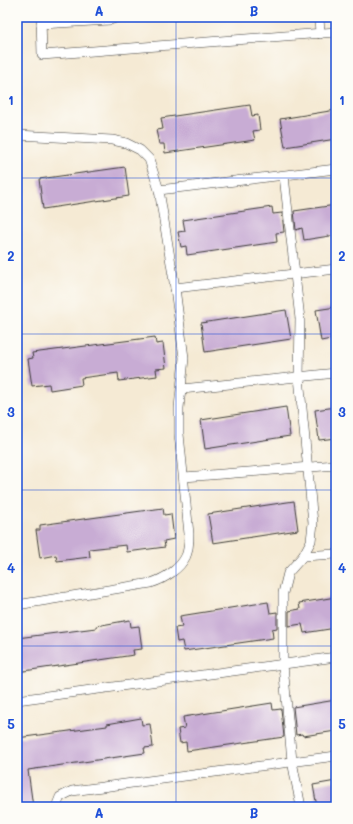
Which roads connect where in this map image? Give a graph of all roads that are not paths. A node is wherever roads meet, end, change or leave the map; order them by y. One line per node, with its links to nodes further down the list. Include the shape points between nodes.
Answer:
1 (118, 17): 3 (lane, via 110,20)
2 (319, 17): 5 (lane)
3 (41, 20): 5 (lane, via 42,55)
4 (336, 32): 5 (lane)
5 (320, 34)
6 (17, 135): 9 (lane, via 126,143 140,150 149,159)
7 (336, 170): 8 (lane)
8 (284, 176): 9 (lane); 11 (lane)
9 (159, 190): 12 (lane)
10 (336, 269): 11 (lane)
11 (295, 274): 12 (lane); 14 (lane, via 300,319)
12 (175, 288): 15 (lane, via 184,358)
13 (336, 373): 14 (lane)
14 (299, 377): 15 (lane); 17 (lane)
15 (182, 389): 18 (lane, via 179,434)
16 (336, 465): 17 (lane)
17 (308, 467): 18 (lane); 20 (lane, via 313,523 311,541)
18 (184, 477): 21 (lane, via 189,546 186,557 162,580)
19 (336, 554): 20 (lane)
20 (303, 556): 23 (lane, via 288,573 283,594)
21 (17, 605)
22 (336, 658): 23 (lane)
23 (283, 665): 24 (lane); 26 (lane)
24 (17, 700)
25 (336, 756): 26 (lane)
26 (292, 762): 27 (lane, via 72,791 60,797); 28 (lane)
27 (56, 807)
28 (301, 807)

